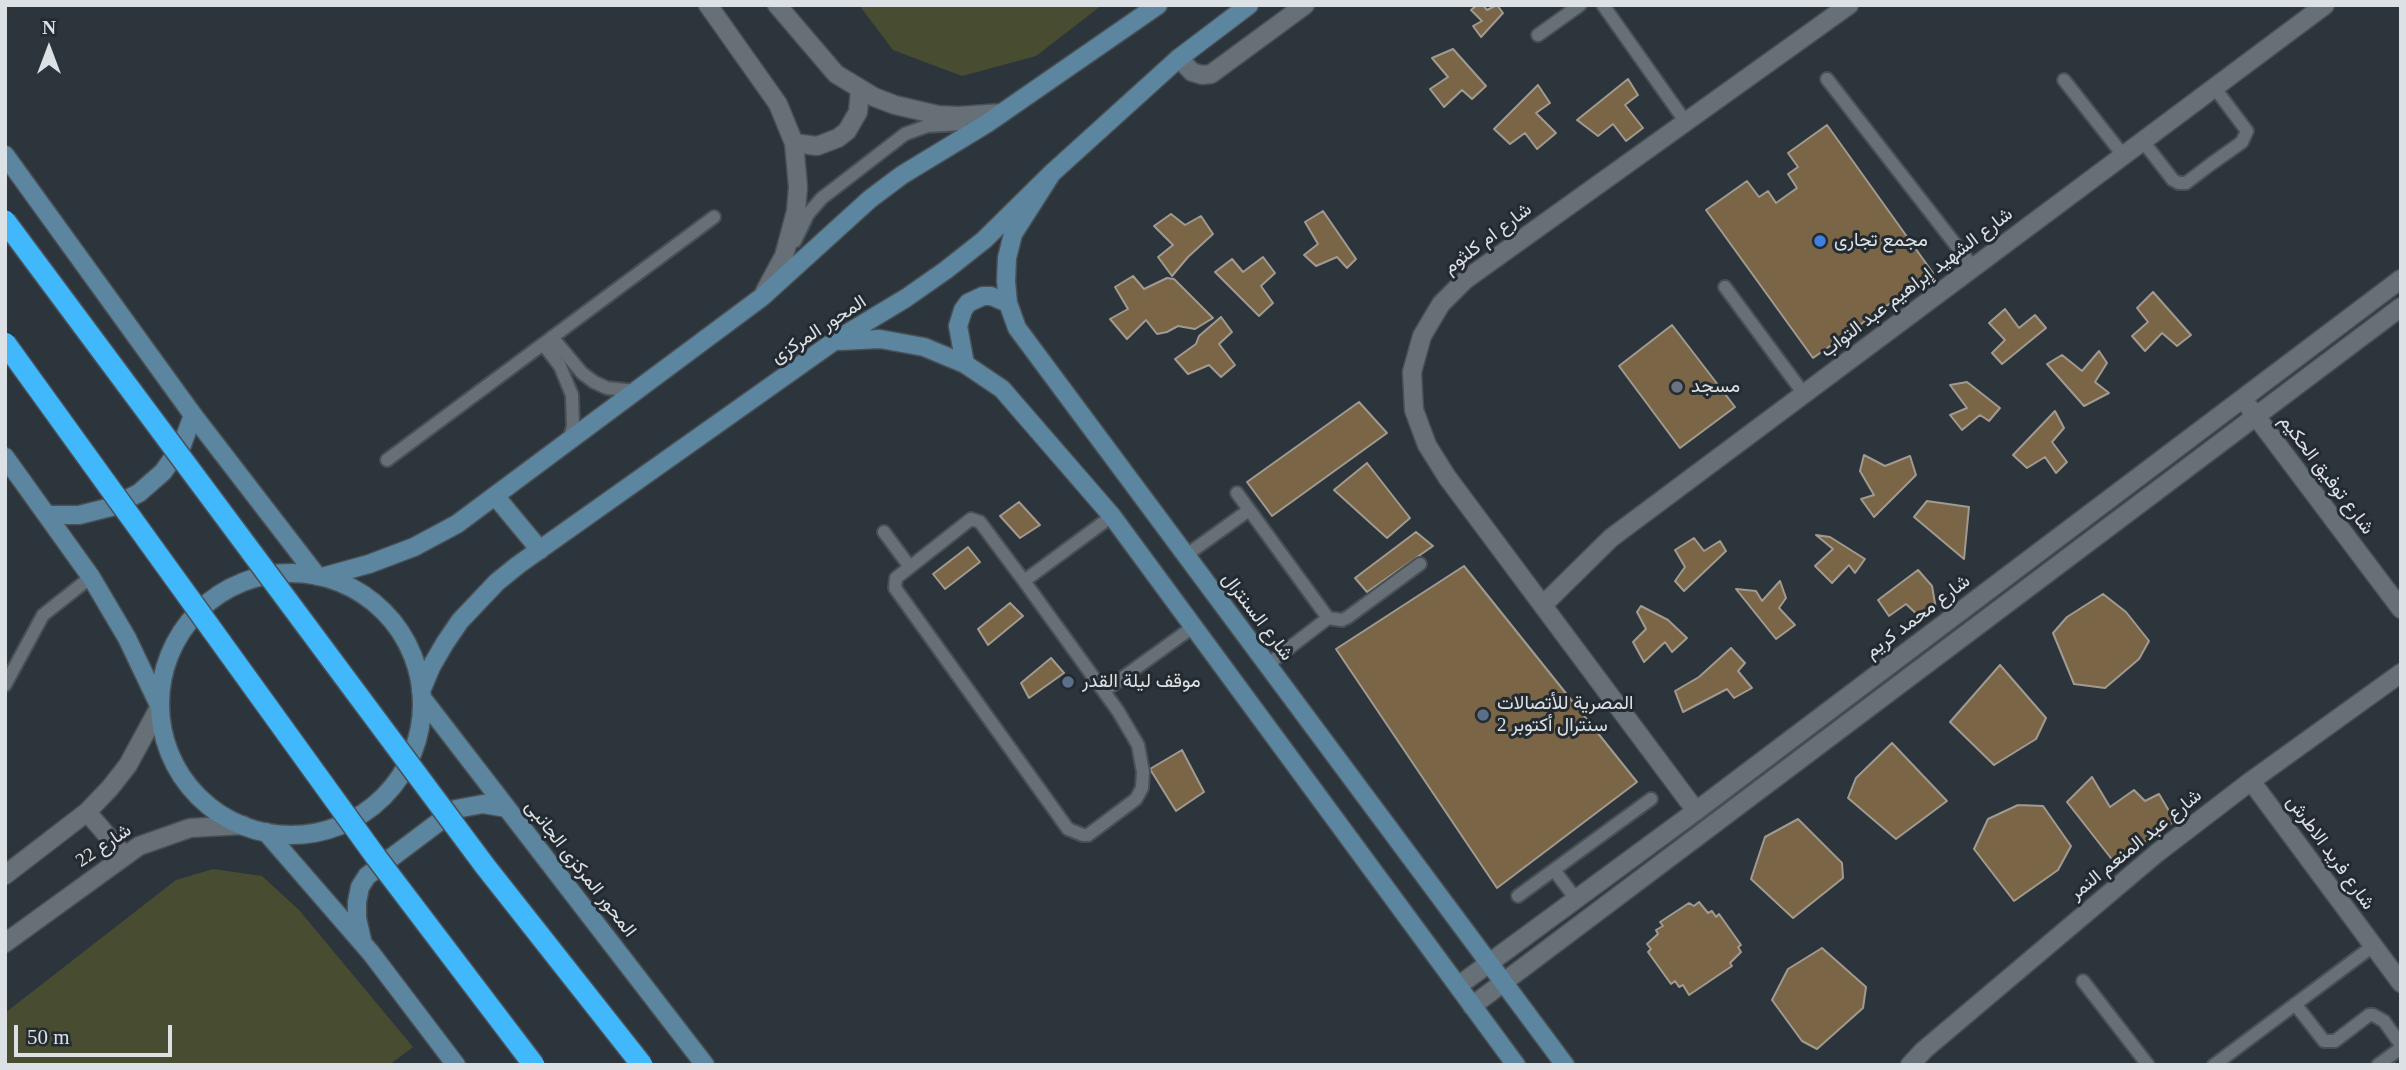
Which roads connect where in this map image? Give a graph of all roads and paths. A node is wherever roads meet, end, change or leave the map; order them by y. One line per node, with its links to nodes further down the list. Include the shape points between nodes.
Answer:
1 (708, 5): 20 (street, via 778,104)
2 (777, 5): 15 (street, via 836,74)
3 (1158, 5): 16 (main road)
4 (1249, 5): 11 (main road, المحور المركزى)
5 (1305, 5): 11 (street, via 1211,74 1192,72)
6 (1580, 5): 10 (lane)
7 (1603, 5): 17 (lane)
8 (1849, 5): 17 (street, شارع ام كلثوم)
9 (2325, 5): 14 (street, شارع الشهيد إبراهيم عبد التواب)
10 (1538, 35)
11 (1179, 58): 23 (main road, المحور المركزى)
12 (1827, 79): 26 (lane)
13 (2064, 80): 22 (lane)
14 (2214, 87): 19 (street, شارع الشهيد إبراهيم عبد التواب); 19 (lane, via 2246,131 2242,142 2186,183 2179,183)
15 (860, 89): 16 (street, via 895,105 937,115); 20 (street, via 858,112 847,131 817,146)
16 (1002, 113): 18 (main road)
17 (1685, 121): 58 (street, شارع ام كلثوم, via 1465,280 1441,304 1422,336 1412,372 1414,410 1427,445)
18 (986, 124): 27 (main road, via 870,200); 27 (lane, via 937,125 905,134 815,206 794,243)
19 (2142, 140): 22 (street, شارع الشهيد إبراهيم عبد التواب)
20 (794, 143): 30 (street, via 796,211 784,256)
21 (5, 155): 40 (main road)
22 (2123, 155): 26 (street, شارع الشهيد إبراهيم عبد التواب)
23 (1052, 173): 31 (main road, شارع السنترال, via 1013,234 1007,258); 34 (main road, المحور المركزى, via 984,240 946,270)
24 (714, 217): 33 (lane)
25 (5, 221): 93 (highway, bridge, via 485,866)
26 (1973, 267): 38 (street, شارع الشهيد إبراهيم عبد التواب)
27 (788, 274): 30 (main road)
28 (2401, 279): 39 (street, شارع محمد كريم)
29 (1725, 287): 38 (lane)
30 (762, 297): 37 (main road)
31 (1008, 303): 36 (main road, via 983,296 962,310 958,326); 52 (main road, شارع السنترال, via 1017,328 1036,356)
32 (2401, 307): 41 (street)
33 (547, 341): 37 (lane, via 594,382); 42 (lane, via 572,395); 44 (lane)
34 (833, 342): 36 (main road, via 858,338 902,342); 51 (main road, المحور المركزى)
35 (5, 343): 92 (highway, bridge, via 376,857)
36 (965, 364): 49 (main road, via 1002,389)
37 (636, 391): 42 (main road)
38 (1804, 394): 58 (street, شارع الشهيد إبراهيم عبد التواب, via 1611,538)
39 (2242, 399): 41 (street, شارع توفيق الحكيم); 71 (street, شارع محمد كريم)
40 (193, 415): 48 (main road, via 182,445 139,493 111,507 79,515); 55 (main road)
41 (2255, 416): 59 (street, شارع توفيق الحكيم); 85 (street)
42 (569, 441): 46 (main road)
43 (5, 457): 48 (main road)
44 (387, 460)
45 (1237, 493): 47 (lane)
46 (496, 497): 51 (main road); 55 (main road, via 414,547)
47 (1249, 510): 52 (lane); 60 (lane)
48 (47, 515): 56 (main road)
49 (1112, 516): 57 (lane); 61 (main road)
50 (884, 532): 54 (lane)
51 (540, 550): 66 (main road, المحور المركزى, via 497,582 460,621 431,667)
52 (1185, 556): 62 (main road, شارع السنترال)
53 (1420, 564): 60 (lane, via 1348,617)
54 (910, 567): 57 (lane, via 975,519); 65 (lane, via 896,578 895,589 1068,829 1083,835 1136,799 1142,788 1139,745)
55 (320, 576): 66 (main road, via 364,596 397,627 409,647); 67 (main road, via 296,573 254,578 216,597 185,626 174,645 161,685)
56 (92, 577): 64 (lane, via 43,615); 67 (main road)
57 (1024, 581): 65 (lane)
58 (1543, 605): 71 (street, شارع ام كلثوم)
59 (2401, 609)
60 (1328, 618): 62 (lane)
61 (1193, 627): 65 (lane); 87 (main road)
62 (1267, 665): 83 (main road, شارع السنترال)
63 (2401, 673): 68 (street, شارع عبد المنعم النمر)
64 (5, 685)
65 (1104, 691)
66 (422, 695): 70 (main road, المحور المركزى الجانبى); 74 (main road, via 415,745 393,786 376,803 336,826 313,832)
67 (160, 706): 72 (street, شارع 22, via 128,765); 73 (main road, via 163,731 178,771 206,804)
68 (2251, 781): 82 (street, شارع فريد الاطرش); 97 (street, شارع عبد المنعم النمر, via 2157,853)
69 (1651, 799): 76 (lane)
70 (508, 808): 81 (main road, via 483,804 456,809 367,876 357,902); 94 (main road, المحور المركزى الجانبى)
71 (1696, 811): 79 (street, شارع محمد كريم)
72 (87, 812): 75 (street); 77 (street, شارع 22)
73 (243, 825): 74 (main road); 75 (street, شارع 22, via 172,833)
74 (266, 832): 81 (main road)
75 (124, 855): 80 (street, شارع 22)
76 (1554, 870): 78 (lane); 79 (lane)
77 (5, 875)
78 (1518, 896)
79 (1576, 900): 83 (street, شارع محمد كريم)
80 (5, 943)
81 (364, 945): 91 (main road)
82 (2373, 946): 86 (street, شارع فريد الاطرش); 88 (lane)
83 (1489, 963): 85 (main road, شارع السنترال); 87 (street, شارع محمد كريم)
84 (2083, 981): 98 (lane)
85 (1504, 982): 89 (street); 96 (main road, شارع السنترال)
86 (2401, 983)
87 (1458, 986): 89 (main road)
88 (2295, 1004): 90 (lane, via 2324,1041 2335,1041 2373,1015 2384,1021); 99 (lane)
89 (1472, 1006): 95 (main road)
90 (2401, 1046): 100 (lane)
91 (456, 1065)
92 (534, 1065)
93 (642, 1065)
94 (705, 1065)
95 (1516, 1065)
96 (1565, 1065)
97 (1910, 1065)
98 (2148, 1065)
99 (2214, 1065)
100 (2378, 1065)

